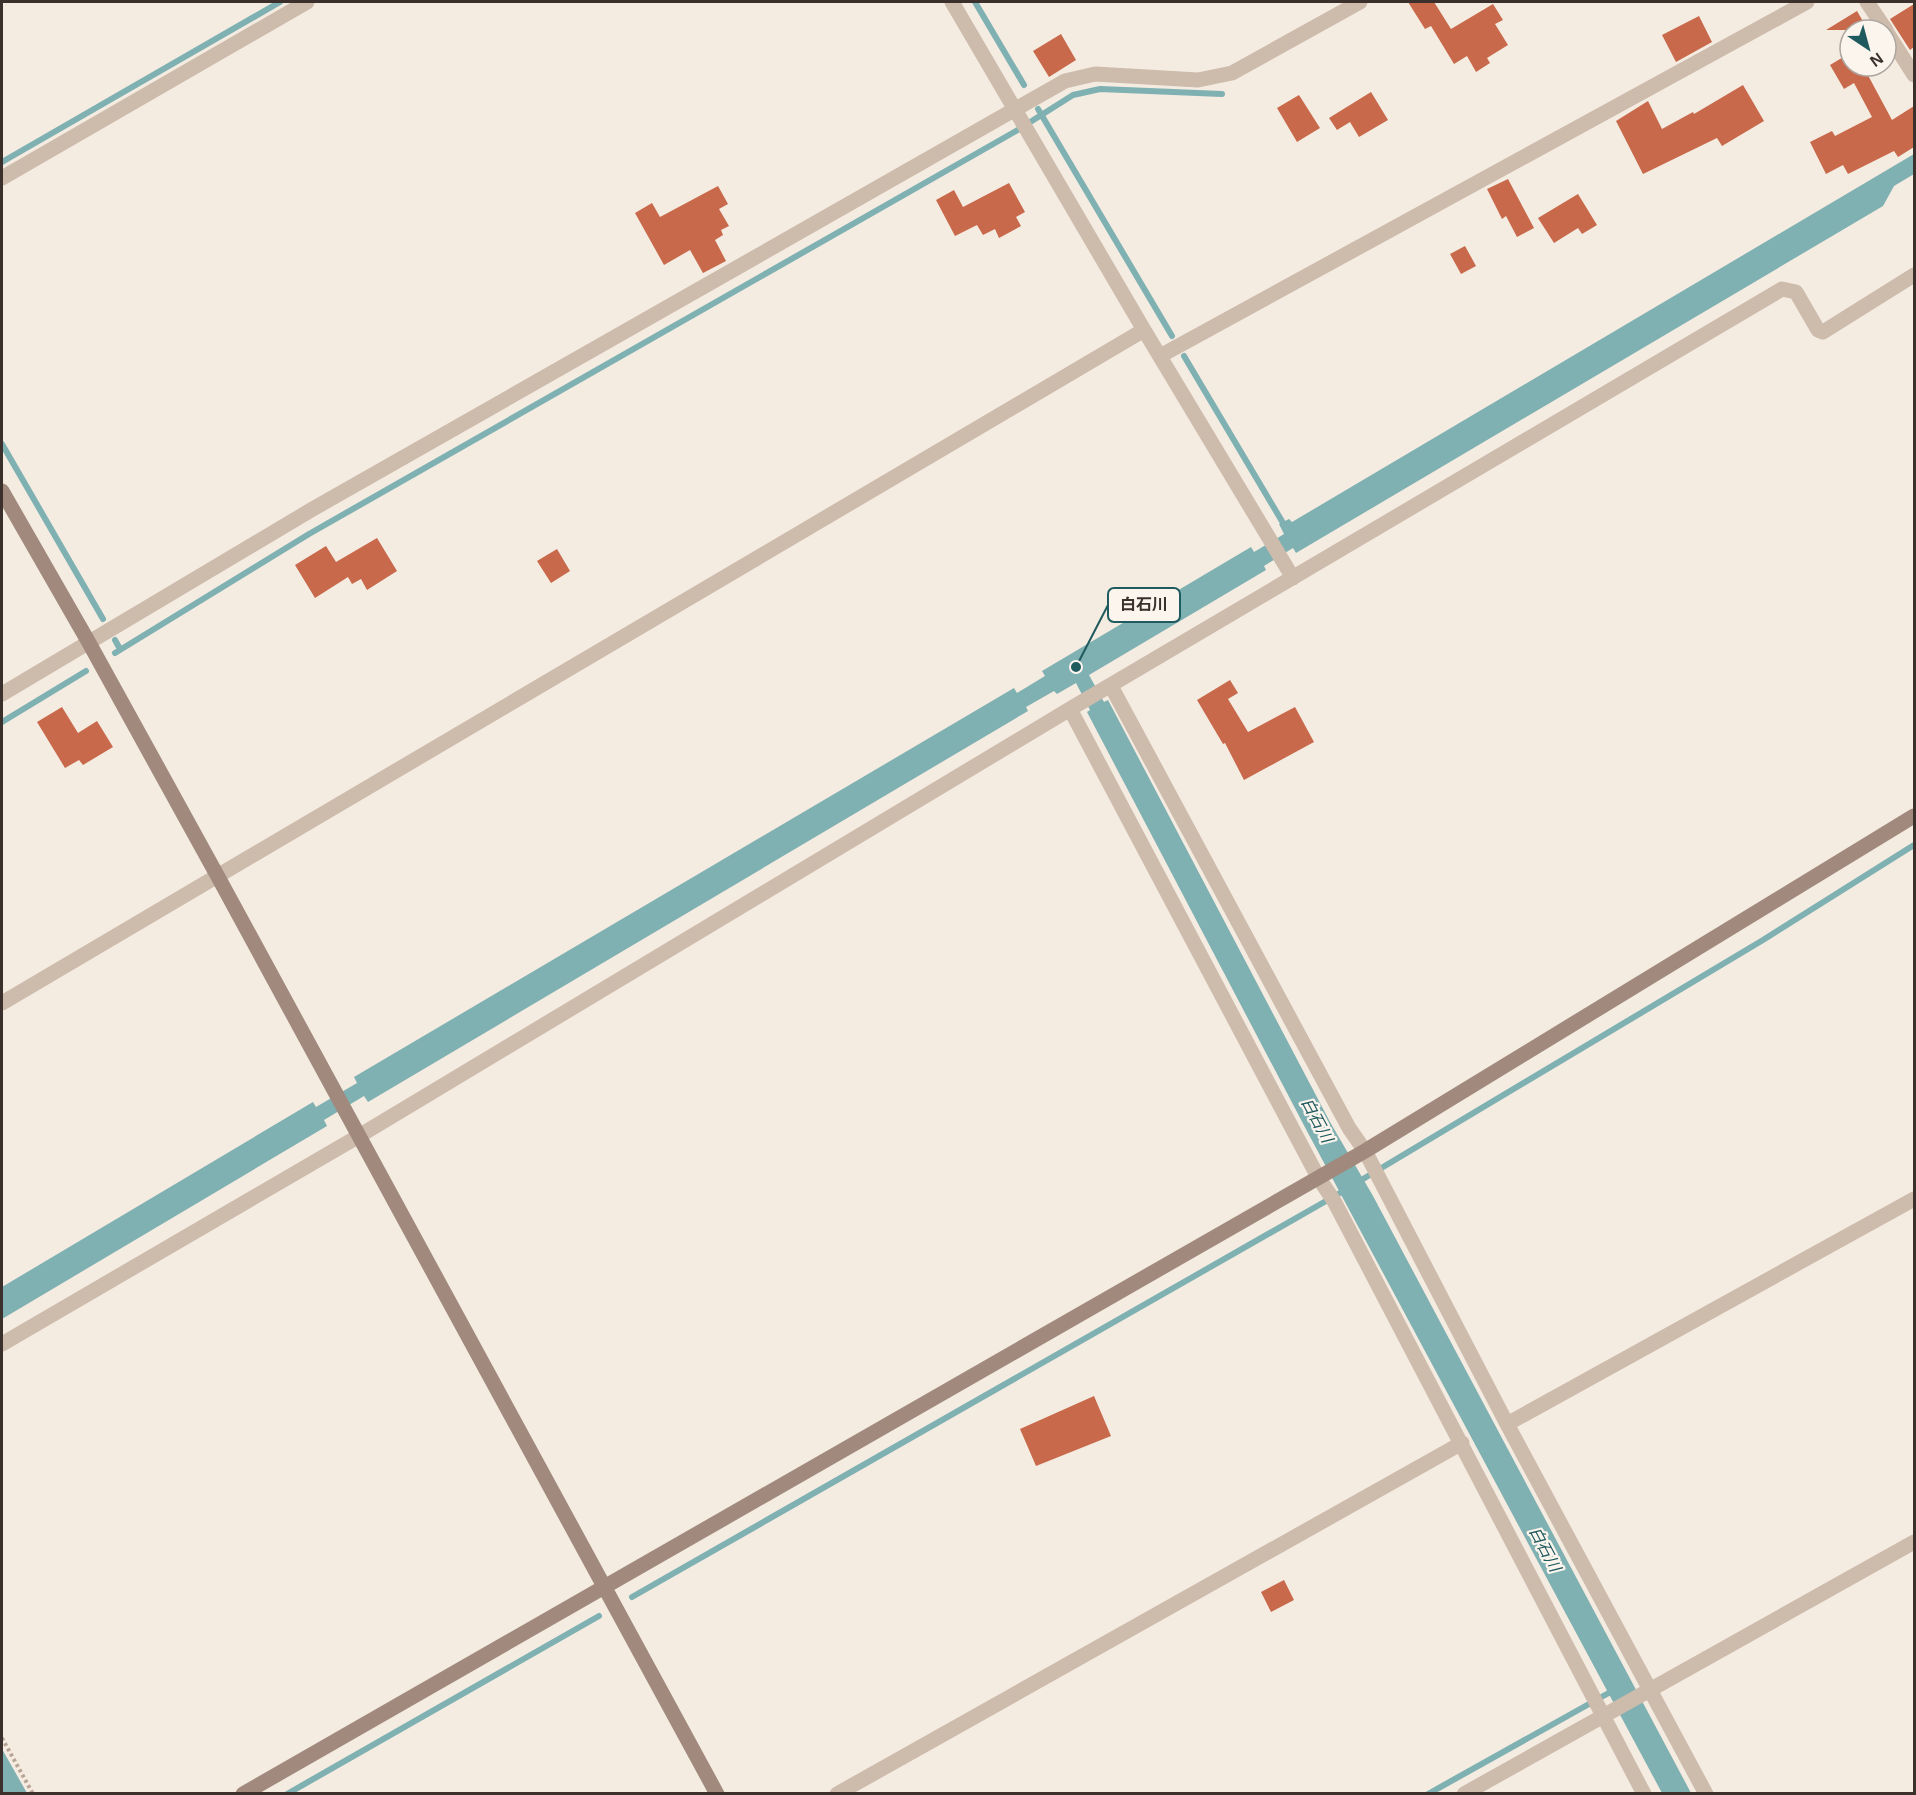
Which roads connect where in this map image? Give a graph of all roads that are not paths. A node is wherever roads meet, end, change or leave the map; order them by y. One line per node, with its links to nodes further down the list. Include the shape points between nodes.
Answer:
1 (307, 2): 10 (street)
2 (952, 2): 9 (street)
3 (1360, 2): 9 (street, via 1232,73 1198,80 1095,74 1065,81)
4 (1807, 2): 13 (street)
5 (1867, 2): 6 (street)
6 (1878, 18)
7 (1898, 49): 8 (street)
8 (1914, 75)
9 (1022, 120): 12 (street); 16 (street, via 311,510)
10 (2, 178)
11 (1914, 275): 15 (street, via 1823,332 1818,330 1796,292 1782,289)
12 (1144, 330): 13 (street); 21 (street)
13 (1160, 356): 15 (street)
14 (2, 491): 16 (street)
15 (1293, 578): 17 (street)
16 (88, 641): 18 (street); 21 (street)
17 (1107, 688): 19 (street); 24 (street)
18 (2, 694)
19 (1076, 706): 23 (street); 25 (street)
20 (1914, 816): 24 (street)
21 (217, 875): 22 (street); 23 (street)
22 (2, 1003)
23 (359, 1136): 27 (street); 31 (street)
24 (1362, 1152): 25 (street); 28 (street)
25 (1320, 1176): 29 (street); 31 (street)
26 (1914, 1199): 28 (street)
27 (2, 1344)
28 (1507, 1424): 32 (street)
29 (1462, 1443): 33 (street); 36 (street)
30 (1914, 1542): 32 (street)
31 (605, 1586): 34 (street); 35 (street)
32 (1649, 1689): 33 (street); 39 (street)
33 (1599, 1708): 37 (street); 38 (street)
34 (243, 1794)
35 (717, 1794)
36 (837, 1794)
37 (1464, 1794)
38 (1644, 1794)
39 (1706, 1794)

